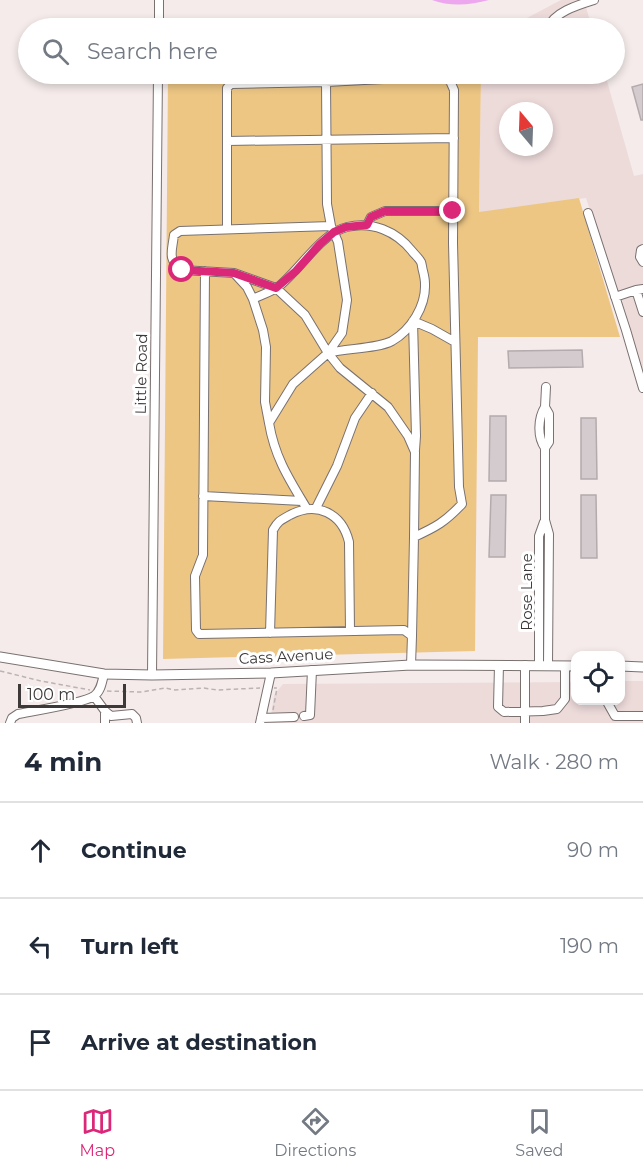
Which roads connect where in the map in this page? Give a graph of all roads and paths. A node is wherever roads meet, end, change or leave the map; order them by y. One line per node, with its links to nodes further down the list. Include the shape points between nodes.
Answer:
1 (159, 0): 3 (street)
2 (594, 0): 4 (street)
3 (159, 18)
4 (555, 18)
5 (158, 84): 54 (street, Little Road)
6 (231, 84): 11 (street, via 227,88)
7 (326, 84): 10 (street)
8 (451, 84): 9 (street)
9 (454, 138): 10 (street); 12 (street)
10 (327, 140): 11 (street); 16 (street, via 327,204)
11 (227, 141): 15 (street)
12 (453, 211): 14 (street, via 385,211 371,217); 27 (street)
13 (588, 213): 23 (street)
14 (367, 225): 16 (street); 26 (street, via 384,229 406,244 421,262 424,301)
15 (227, 229): 16 (street); 19 (street, via 180,231 174,235 171,257 176,266)
16 (333, 229): 21 (street); 28 (street, via 347,300 342,333)
17 (643, 249): 18 (street)
18 (643, 262)
19 (205, 271): 20 (street); 34 (street)
20 (234, 273): 21 (street); 24 (street)
21 (276, 288): 24 (street); 28 (street, via 305,315)
22 (640, 290): 23 (street); 25 (street)
23 (615, 297): 30 (street)
24 (253, 299): 32 (street, via 266,347)
25 (643, 312)
26 (413, 321): 27 (street); 28 (street, via 390,342); 33 (street)
27 (455, 342): 37 (street, via 462,504 438,526)
28 (328, 353): 31 (street, via 340,368); 32 (street, via 293,384)
29 (546, 387): 45 (street, Rose Lane, via 549,442 545,448 545,520 539,536)
30 (643, 388)
31 (372, 393): 33 (street, via 388,407); 36 (street, via 355,418 337,466)
32 (269, 423): 35 (street, via 282,467)
33 (415, 452): 37 (street)
34 (203, 496): 35 (street); 39 (street, via 203,555 195,576 196,630 199,634)
35 (303, 501): 36 (street)
36 (312, 508): 38 (street, via 329,513 346,531); 39 (street, via 295,512 278,522 273,530)
37 (414, 537): 40 (street)
38 (350, 631): 39 (street); 40 (street, via 404,630)
39 (270, 633)
40 (412, 636): 42 (street)
41 (0, 657): 53 (main road, Cass Avenue)
42 (411, 665): 43 (main road, Cass Avenue); 50 (main road, Cass Avenue)
43 (499, 665): 44 (main road, Cass Avenue); 62 (street, via 498,707 504,712)
44 (525, 665): 45 (main road, Cass Avenue); 62 (street)
45 (544, 665): 46 (main road, Cass Avenue)
46 (565, 666): 47 (main road, Cass Avenue); 62 (street, via 565,699 557,710)
47 (571, 666)
48 (625, 666): 49 (main road)
49 (643, 667)
50 (312, 670): 52 (main road, Cass Avenue); 63 (street, via 310,715)
51 (0, 671): 57 (path)
52 (271, 673): 54 (main road, Cass Avenue); 67 (street)
53 (104, 674): 54 (main road, Cass Avenue); 59 (street)
54 (152, 675)
55 (251, 688): 58 (path)
56 (277, 688): 66 (path)
57 (83, 690)
58 (106, 691)
59 (94, 696): 61 (street); 68 (street, via 18,714)
60 (609, 705): 64 (street, via 615,716)
61 (105, 711): 69 (street); 70 (street, via 111,716 132,714)
62 (525, 712): 71 (street)
63 (304, 716)
64 (643, 716)
65 (294, 717): 66 (street)
66 (271, 718): 67 (street)
67 (261, 720)
68 (10, 723)
69 (105, 723)
70 (137, 723)
71 (525, 723)

